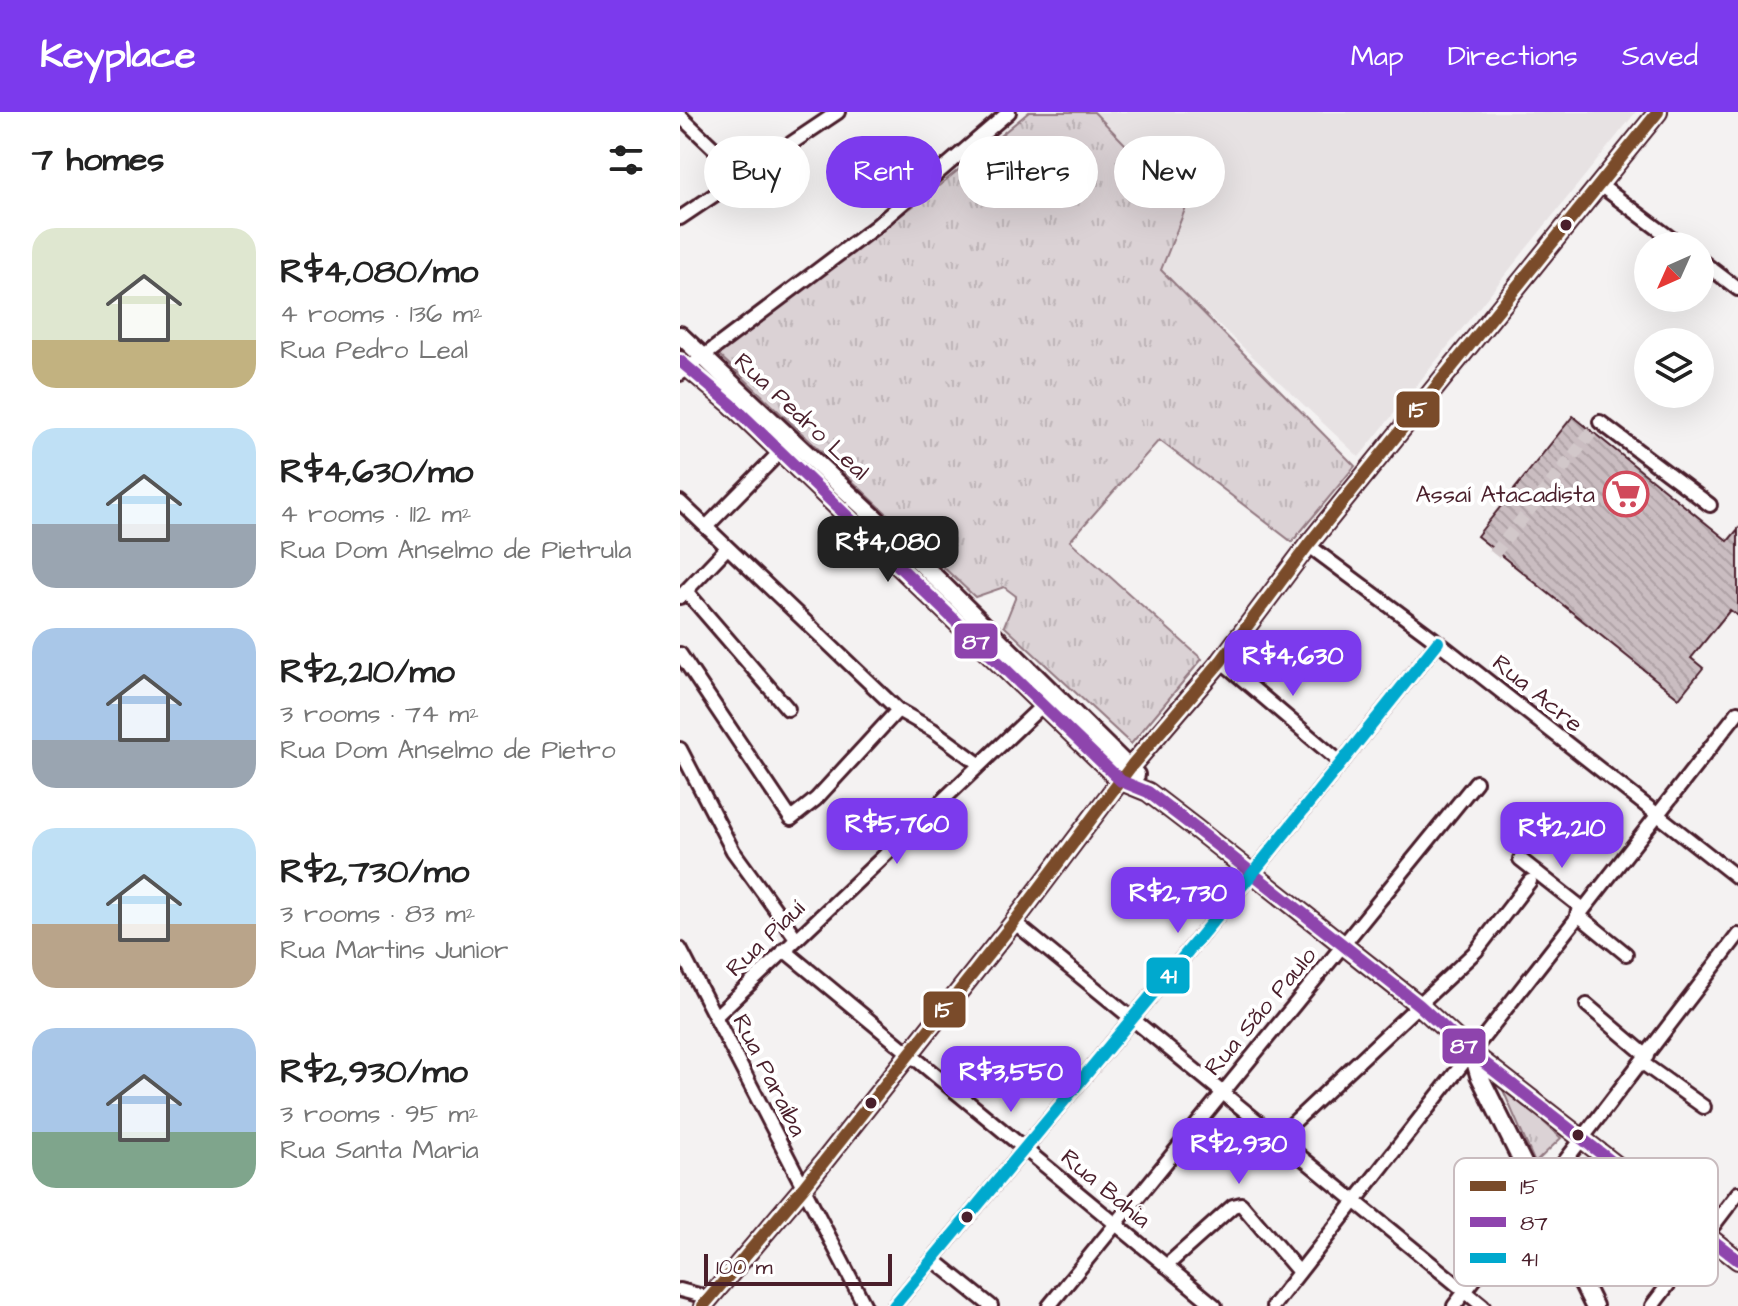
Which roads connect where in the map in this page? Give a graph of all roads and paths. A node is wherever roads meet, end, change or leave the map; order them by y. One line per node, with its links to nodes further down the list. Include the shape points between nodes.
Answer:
1 (838, 112): 5 (street)
2 (1009, 112): 14 (street, via 875,227)
3 (1658, 112): 7 (main road)
4 (680, 116): 6 (street)
5 (801, 136)
6 (704, 139)
7 (1600, 185): 10 (street); 21 (main road)
8 (704, 201): 9 (street)
9 (680, 218)
10 (1662, 232)
11 (1714, 269): 12 (street)
12 (1737, 285)
13 (680, 335): 14 (main road, Rua Pedro Leal)
14 (704, 357): 15 (street); 17 (main road, Rua Pedro Leal)
15 (683, 368): 17 (main road, Rua Pedro Leal)
16 (1600, 422): 19 (street)
17 (786, 446): 20 (street); 27 (main road, Rua Pedro Leal)
18 (680, 502): 20 (street)
19 (1710, 505)
20 (706, 527): 22 (street)
21 (1308, 545): 24 (street, Rua Acre); 26 (main road)
22 (726, 549): 23 (street); 29 (street)
23 (683, 594): 28 (street)
24 (1438, 642): 32 (street); 36 (street, Rua Acre)
25 (680, 654): 29 (street, via 791,819)
26 (1221, 661): 32 (street); 34 (main road)
27 (1048, 700): 33 (street, Rua Piauí); 34 (main road, Rua Pedro Leal)
28 (788, 709)
29 (898, 710): 33 (street)
30 (1738, 712): 36 (street)
31 (680, 749): 44 (street, via 733,851)
32 (1341, 763): 38 (street)
33 (979, 764): 44 (street, Rua Piauí)
34 (1126, 774): 38 (main road, Rua Pedro Leal); 42 (main road)
35 (1476, 782): 45 (street, Rua São Paulo)
36 (1657, 817): 39 (street, Rua Acre); 41 (street)
37 (1520, 859): 41 (street)
38 (1252, 874): 45 (main road, Rua Pedro Leal); 52 (street)
39 (1738, 878)
40 (1530, 881): 49 (street, via 1494,931)
41 (1580, 911): 47 (street); 54 (street)
42 (1014, 922): 52 (street); 53 (main road)
43 (1738, 935): 55 (street)
44 (796, 938): 46 (street, Rua Piauí)
45 (1343, 945): 49 (main road, Rua Pedro Leal); 56 (street, Rua São Paulo)
46 (784, 950): 51 (street, Rua Piauí); 53 (street, Rua Bahia)
47 (1626, 954)
48 (683, 962): 51 (street, Rua Paraíba)
49 (1419, 1005): 54 (main road, Rua Pedro Leal); 58 (street)
50 (1587, 1005): 55 (street)
51 (716, 1016): 64 (street, Rua Paraíba)
52 (1131, 1019): 56 (street); 60 (street)
53 (908, 1052): 60 (street, Rua Bahia); 64 (main road)
54 (1473, 1054): 59 (main road, Rua Pedro Leal); 61 (main road); 66 (street)
55 (1644, 1059): 57 (street); 59 (street)
56 (1220, 1093): 58 (street); 68 (street, Rua São Paulo)
57 (1704, 1107)
58 (1276, 1139): 66 (street)
59 (1583, 1141): 62 (street); 63 (main road, Rua Pedro Leal)
60 (1023, 1147): 68 (street, Rua Bahia); 70 (street)
61 (1519, 1158)
62 (1570, 1158)
63 (1605, 1158)
64 (803, 1188): 81 (main road); 82 (street, Rua Paraíba)
65 (1738, 1193): 67 (street)
66 (1354, 1203): 73 (street); 74 (street)
67 (1718, 1221)
68 (1114, 1222): 72 (street, Rua Bahia); 85 (street, Rua São Paulo)
69 (1718, 1245): 71 (main road, Rua Pedro Leal)
70 (934, 1260): 83 (street); 84 (street)
71 (1738, 1260)
72 (1166, 1266): 73 (street, via 1241,1204); 86 (street, Rua Bahia)
73 (1299, 1272): 87 (street)
74 (1454, 1283)
75 (1458, 1286): 80 (street)
76 (1470, 1286): 80 (street)
77 (1584, 1286): 90 (main road)
78 (1668, 1286): 91 (street)
79 (680, 1290): 81 (street)
80 (1465, 1292): 88 (street); 89 (street)
81 (707, 1302)
82 (865, 1306)
83 (894, 1306)
84 (991, 1306)
85 (1049, 1306)
86 (1215, 1306)
87 (1273, 1306)
88 (1454, 1306)
89 (1483, 1306)
90 (1594, 1306)
91 (1652, 1306)

